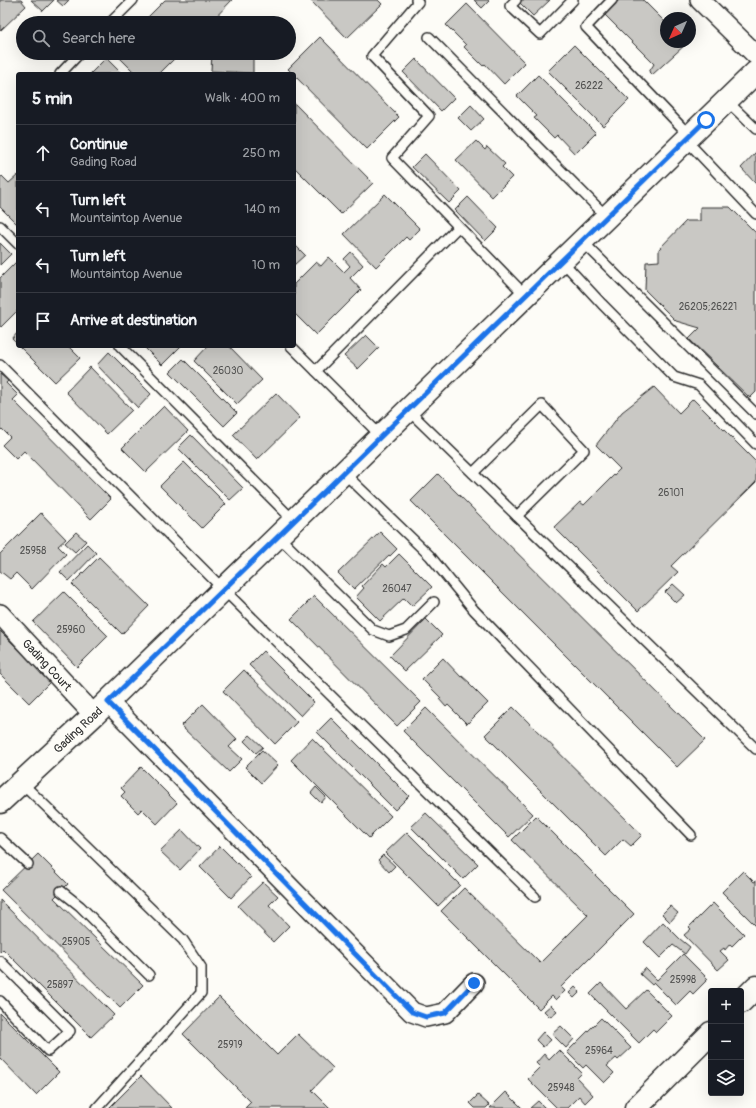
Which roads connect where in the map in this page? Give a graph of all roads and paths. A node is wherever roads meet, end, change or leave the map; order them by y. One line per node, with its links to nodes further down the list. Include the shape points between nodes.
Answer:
1 (133, 0): 7 (lane)
2 (416, 0): 19 (lane, via 418,2 372,56 429,116 392,158)
3 (516, 0): 4 (lane, via 510,6 540,34)
4 (573, 0)
5 (612, 0): 15 (lane, via 586,27)
6 (700, 0): 9 (street)
7 (117, 16)
8 (429, 38): 17 (lane)
9 (756, 54)
10 (73, 60): 11 (lane)
11 (62, 72)
12 (756, 72): 13 (main road, Gading Road)
13 (727, 101): 14 (lane); 15 (main road, Gading Road)
14 (756, 129)
15 (688, 138): 16 (lane); 17 (main road, Gading Road)
16 (756, 214)
17 (607, 217): 20 (main road, Gading Road)
18 (0, 226): 21 (lane)
19 (458, 227): 23 (lane); 27 (lane)
20 (582, 241): 22 (main road, Gading Road); 29 (lane)
21 (16, 242)
22 (562, 261): 23 (main road, Gading Road); 31 (lane, via 674,377 699,385)
23 (526, 296): 28 (main road, Gading Road)
24 (122, 348): 35 (lane)
25 (293, 348): 27 (lane)
26 (0, 365): 37 (lane)
27 (316, 371): 30 (lane)
28 (408, 410): 30 (main road, Gading Road); 33 (lane)
29 (756, 414)
30 (381, 436): 32 (main road, Gading Road)
31 (756, 444)
32 (344, 472): 35 (main road, Gading Road); 44 (lane, via 430,556 474,610)
33 (473, 474): 34 (lane); 34 (lane, via 542,404 584,450)
34 (516, 516): 41 (lane)
35 (294, 520): 36 (main road, Gading Road)
36 (278, 536): 37 (main road, Gading Road); 38 (lane, via 373,630 389,636 406,630)
37 (223, 590): 40 (main road, Gading Road); 48 (lane)
38 (434, 602)
39 (0, 614): 40 (street, Gading Court)
40 (101, 709): 42 (main road, Gading Road); 51 (street, Gading Court, via 412,1012 426,1017 445,1013)
41 (756, 749)
42 (21, 782): 43 (main road, Gading Road); 56 (lane, via 183,940 201,967 201,993)
43 (0, 802)
44 (691, 835)
45 (0, 838): 46 (lane)
46 (28, 864)
47 (61, 891): 50 (lane, via 80,906)
48 (535, 897)
49 (0, 961): 54 (lane, via 70,1031 48,1051)
50 (149, 975)
51 (474, 983)
52 (756, 987): 53 (main road)
53 (744, 999)
54 (0, 1001)
55 (708, 1036): 57 (main road)
56 (97, 1108)
57 (636, 1108)

